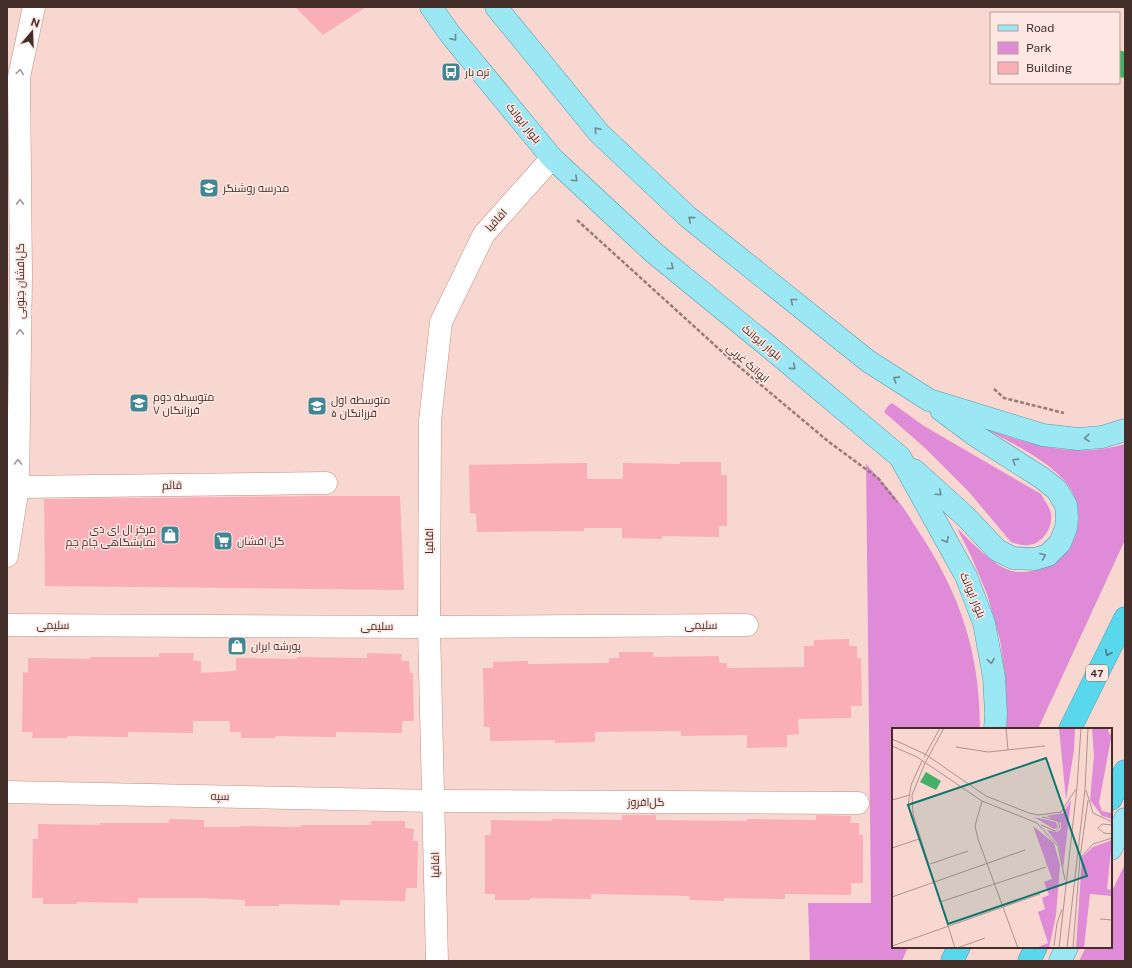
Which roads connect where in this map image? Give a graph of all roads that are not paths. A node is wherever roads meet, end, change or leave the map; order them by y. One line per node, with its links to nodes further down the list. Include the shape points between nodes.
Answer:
1 (34, 7): 5 (street, گل‌افشان جنوبی, one-way to 1, via 19,77)
2 (431, 7): 4 (main road, بلوار ایوانک, one-way to 4, via 450,34)
3 (496, 7): 6 (main road, one-way to 3, via 868,361 688,217 599,133)
4 (552, 158): 8 (main road, بلوار ایوانک, one-way to 8, via 653,252); 15 (street, اقاقیا, via 484,234 441,322 430,421)
5 (14, 276): 10 (street, گل‌افشان جنوبی, one-way to 5)
6 (929, 400): 7 (main road, one-way to 6, via 1102,437 1078,439 1043,435); 8 (main road, one-way to 6, via 966,517 997,550 1013,558 1035,559 1048,556 1060,543 1067,517 1066,504 1057,490 976,436)
7 (1125, 430)
8 (900, 457): 16 (main road, بلوار ایوانک, one-way to 16, via 966,576 984,623 994,676)
9 (326, 483): 10 (street, قائم)
10 (18, 487): 11 (street, گل‌افشان جنوبی)
11 (7, 556)
12 (1125, 618): 17 (highway, 47, one-way to 17)
13 (7, 625): 15 (street, سلیمی)
14 (747, 625): 15 (street, سلیمی)
15 (429, 627): 21 (street, اقاقیا)
16 (995, 728)
17 (1070, 728)
18 (1125, 771): 20 (highway)
19 (7, 792): 21 (street, سپه)
20 (1112, 797)
21 (433, 800): 22 (street, گل‌افروز); 28 (street, اقاقیا)
22 (858, 803)
23 (1125, 820): 24 (main road)
24 (1112, 847)
25 (958, 948): 29 (highway)
26 (1036, 948): 30 (highway)
27 (1066, 948): 31 (main road)
28 (437, 961)
29 (952, 961)
30 (1029, 961)
31 (1060, 961)

